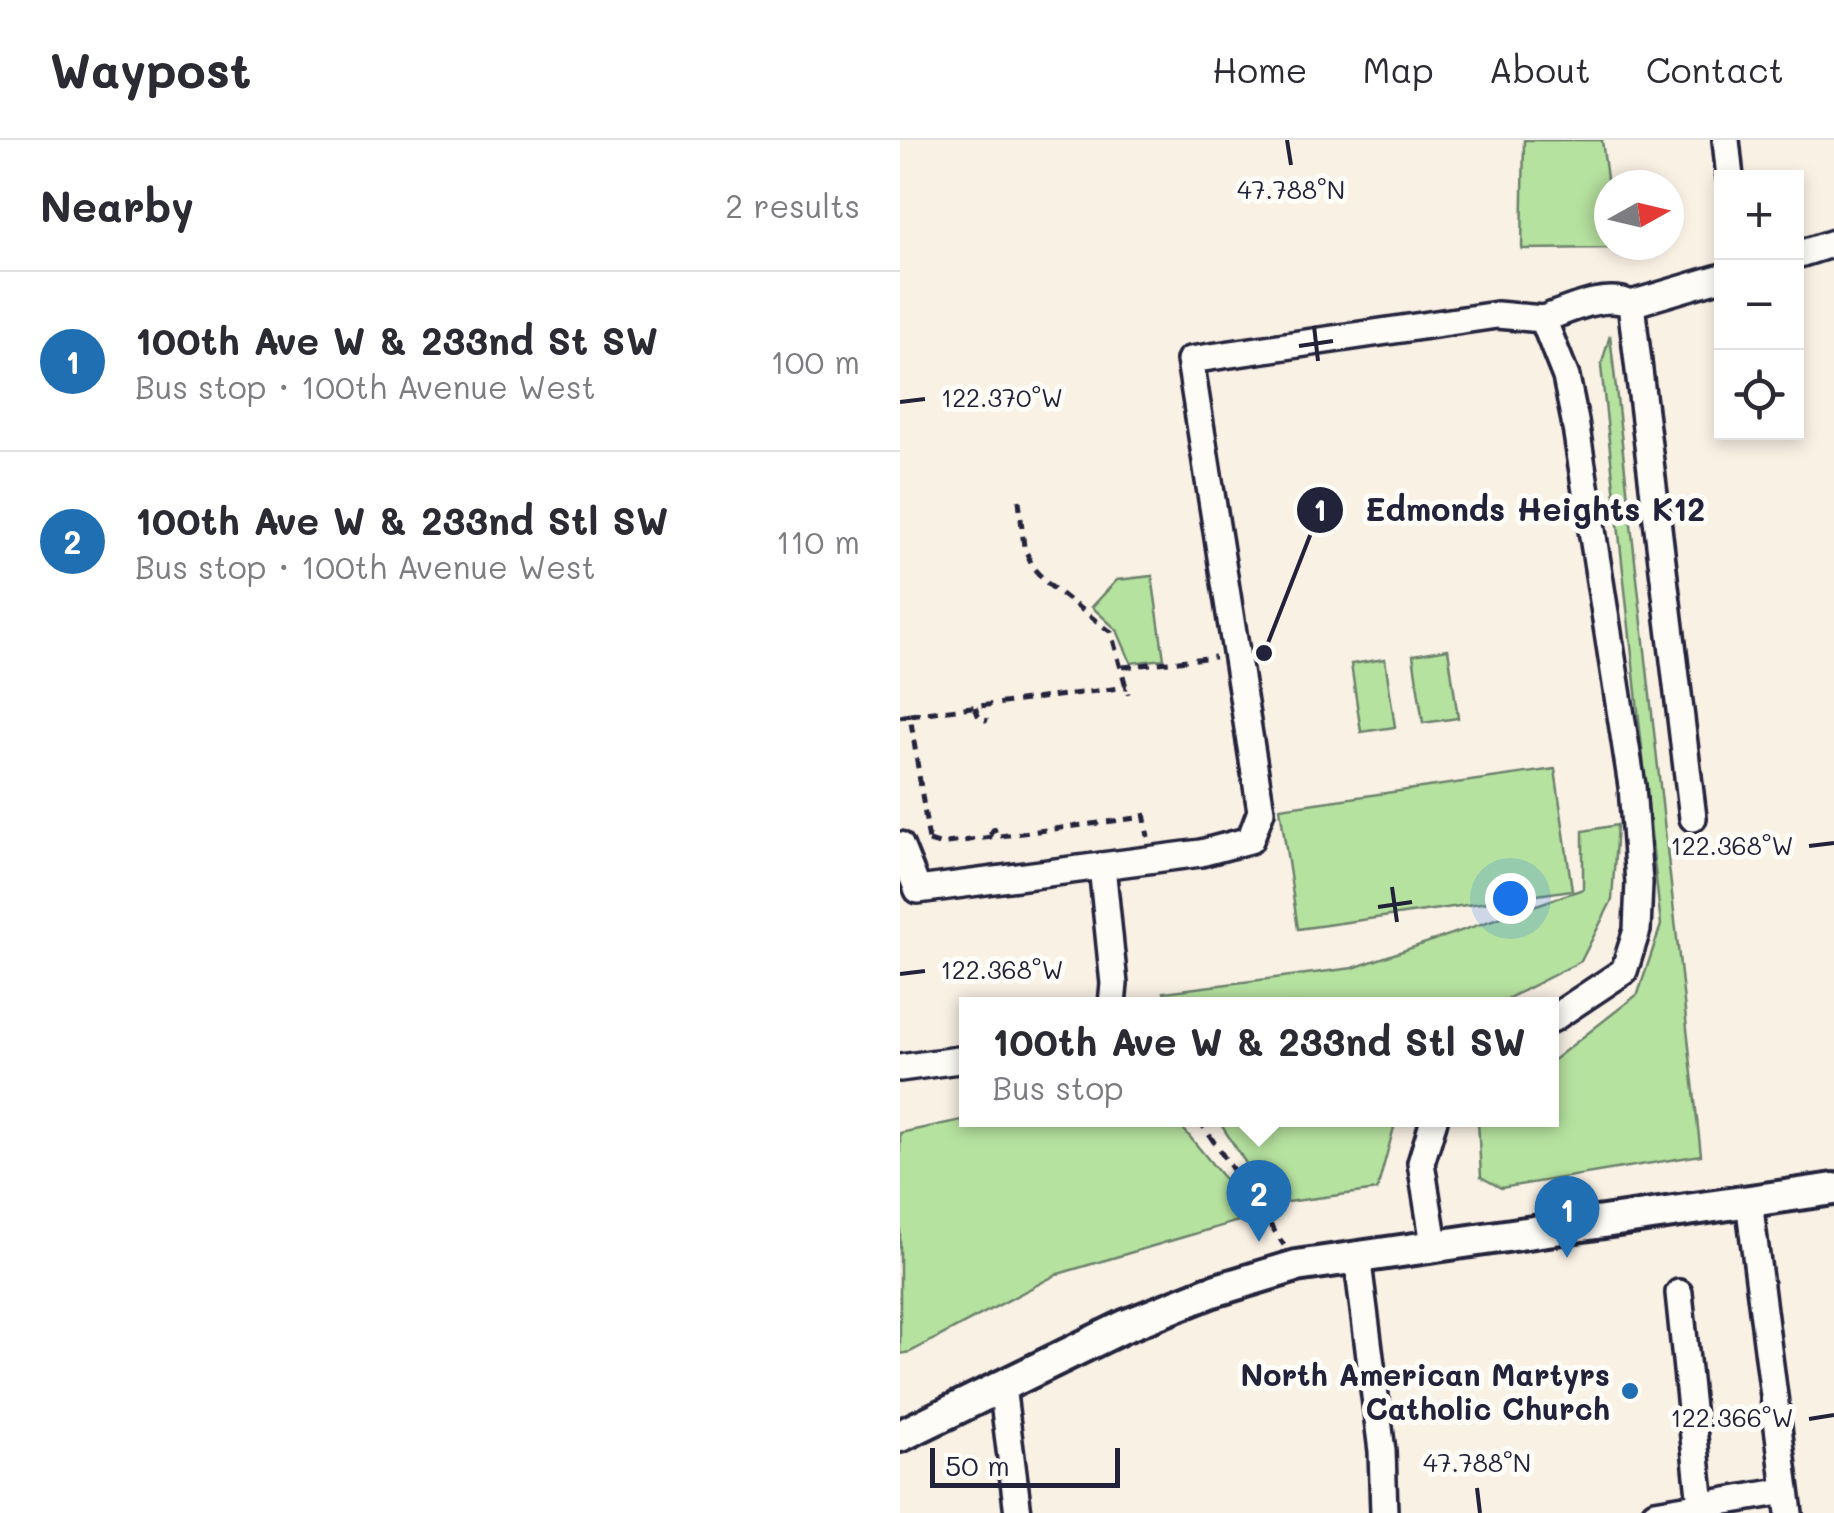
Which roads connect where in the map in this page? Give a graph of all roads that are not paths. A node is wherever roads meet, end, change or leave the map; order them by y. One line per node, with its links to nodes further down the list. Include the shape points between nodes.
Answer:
1 (1726, 140): 2 (street)
2 (1729, 170)
3 (1834, 244): 4 (street)
4 (1804, 252)
5 (1714, 279): 6 (street)
6 (1631, 304): 7 (street, via 1620,298); 8 (street)
7 (1544, 319): 10 (street, via 1497,315 1190,360 1261,811 1250,840); 12 (street, via 1575,421 1632,786 1640,884 1637,930 1624,972)
8 (1693, 818)
9 (903, 854): 10 (street, via 918,890)
10 (1102, 866): 11 (street)
11 (1113, 997)
12 (1559, 1014)
13 (959, 1060): 14 (street)
14 (900, 1068)
15 (1432, 1127): 18 (street, via 1420,1163)
16 (1834, 1188): 17 (main road)
17 (1749, 1201): 18 (main road); 23 (street)
18 (1434, 1244): 19 (main road)
19 (1357, 1255): 21 (main road, via 1210,1292); 26 (street)
20 (1679, 1293): 24 (street)
21 (1002, 1386): 22 (main road); 25 (street)
22 (900, 1436)
23 (1787, 1502): 24 (street)
24 (1701, 1505): 27 (street)
25 (1018, 1513)
26 (1384, 1513)
27 (1655, 1513)

